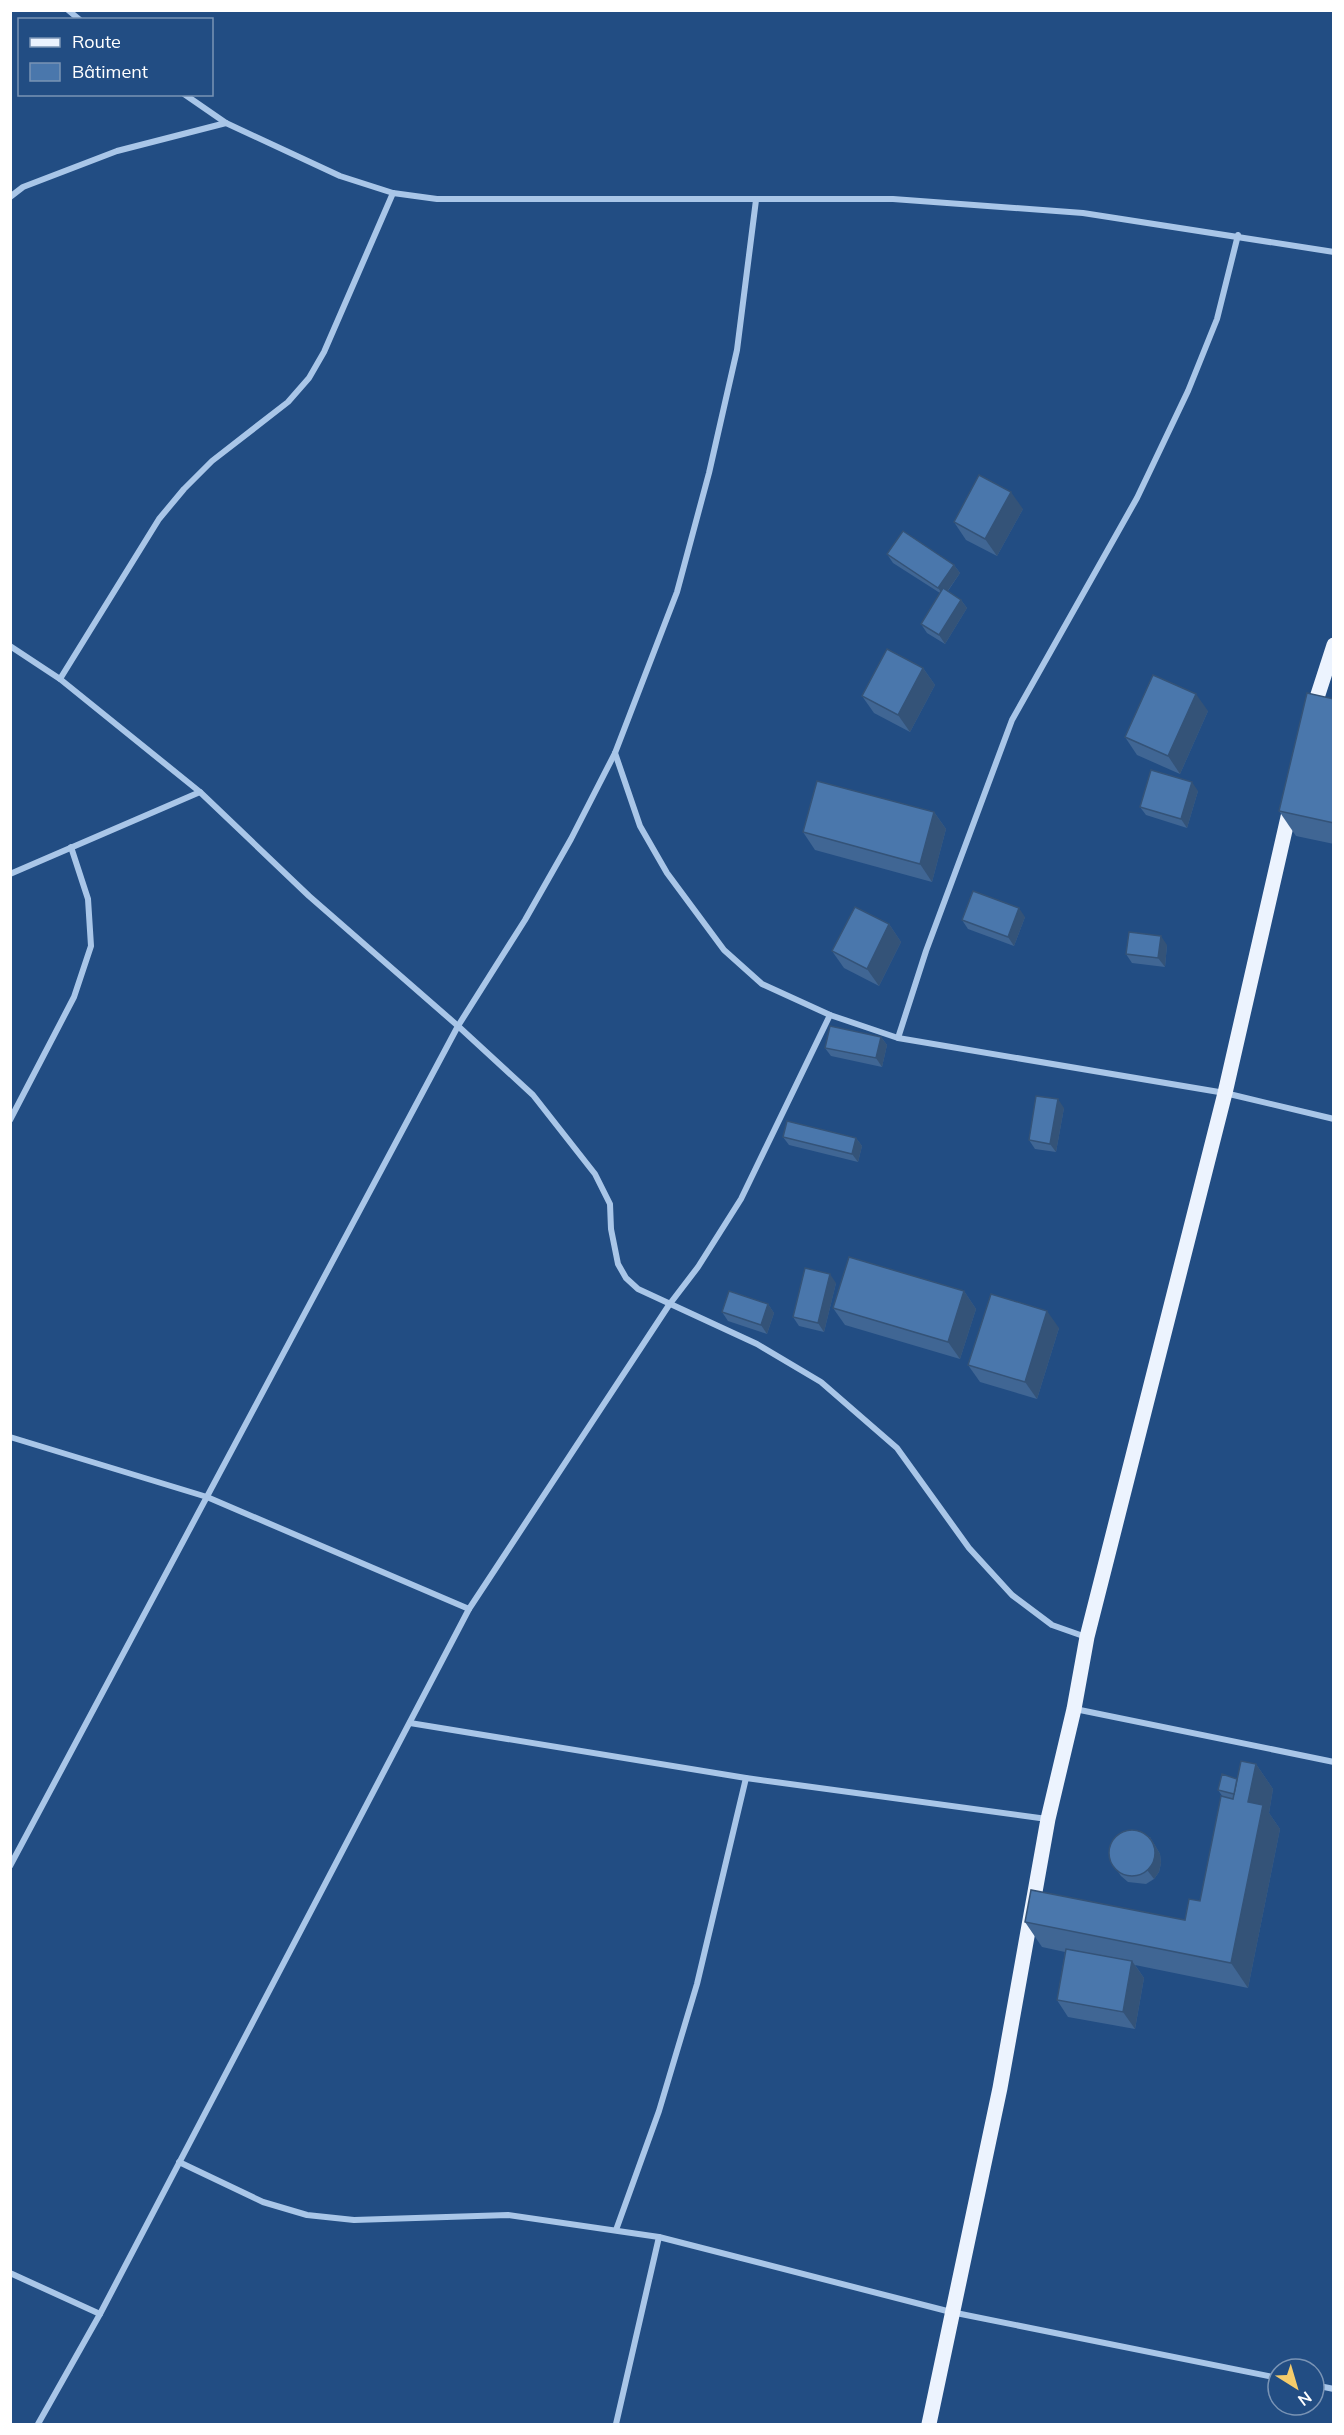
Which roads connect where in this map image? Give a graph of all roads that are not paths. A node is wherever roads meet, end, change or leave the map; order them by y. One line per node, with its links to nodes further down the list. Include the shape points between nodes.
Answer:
1 (187, 96): 2 (street)
2 (226, 123): 3 (street, via 340,176); 4 (street, via 117,151 23,187)
3 (393, 193): 5 (street, via 437,199); 10 (street, via 309,378 288,402 212,461 178,496 159,519)
4 (10, 197)
5 (756, 200): 6 (street, via 941,202 1083,213); 12 (street, via 737,350 710,473 677,592)
6 (1238, 235): 7 (street); 19 (street, via 1217,319 1188,391 1137,498 1012,720 926,951)
7 (1334, 252)
8 (1334, 645): 11 (main road)
9 (10, 646): 10 (street)
10 (60, 679): 14 (street)
11 (1309, 726)
12 (615, 753): 17 (street, via 640,825 667,873 724,950 762,984); 18 (street, via 525,920)
13 (1296, 784): 20 (main road)
14 (200, 792): 15 (street); 18 (street, via 309,896)
15 (71, 847): 16 (street); 22 (street, via 88,899 91,946 74,997)
16 (10, 874)
17 (830, 1015): 19 (street); 23 (street, via 741,1199)
18 (458, 1026): 23 (street, via 533,1095 596,1174 610,1204 618,1264 638,1289); 25 (street)
19 (898, 1038): 20 (street)
20 (1225, 1093): 21 (street); 27 (main road)
21 (1334, 1119)
22 (10, 1120)
23 (669, 1305): 26 (street); 27 (street, via 758,1344 820,1382 897,1448 969,1548 1012,1594 1052,1625)
24 (10, 1437): 25 (street)
25 (207, 1497): 26 (street); 33 (street)
26 (469, 1609): 29 (street)
27 (1087, 1637): 28 (main road)
28 (1074, 1709): 30 (street); 32 (main road)
29 (410, 1723): 31 (street); 34 (street)
30 (1334, 1762)
31 (746, 1778): 32 (street); 35 (street, via 698,1984 659,2111)
32 (1048, 1819): 38 (main road, via 999,2088)
33 (10, 1866)
34 (179, 2162): 35 (street, via 263,2202 307,2215 354,2220 508,2215); 39 (street)
35 (616, 2230): 36 (street)
36 (659, 2237): 38 (street); 42 (street)
37 (10, 2273): 39 (street)
38 (951, 2312): 40 (street); 43 (main road)
39 (100, 2314): 41 (street)
40 (1266, 2376)
41 (38, 2424)
42 (616, 2424)
43 (928, 2424)

